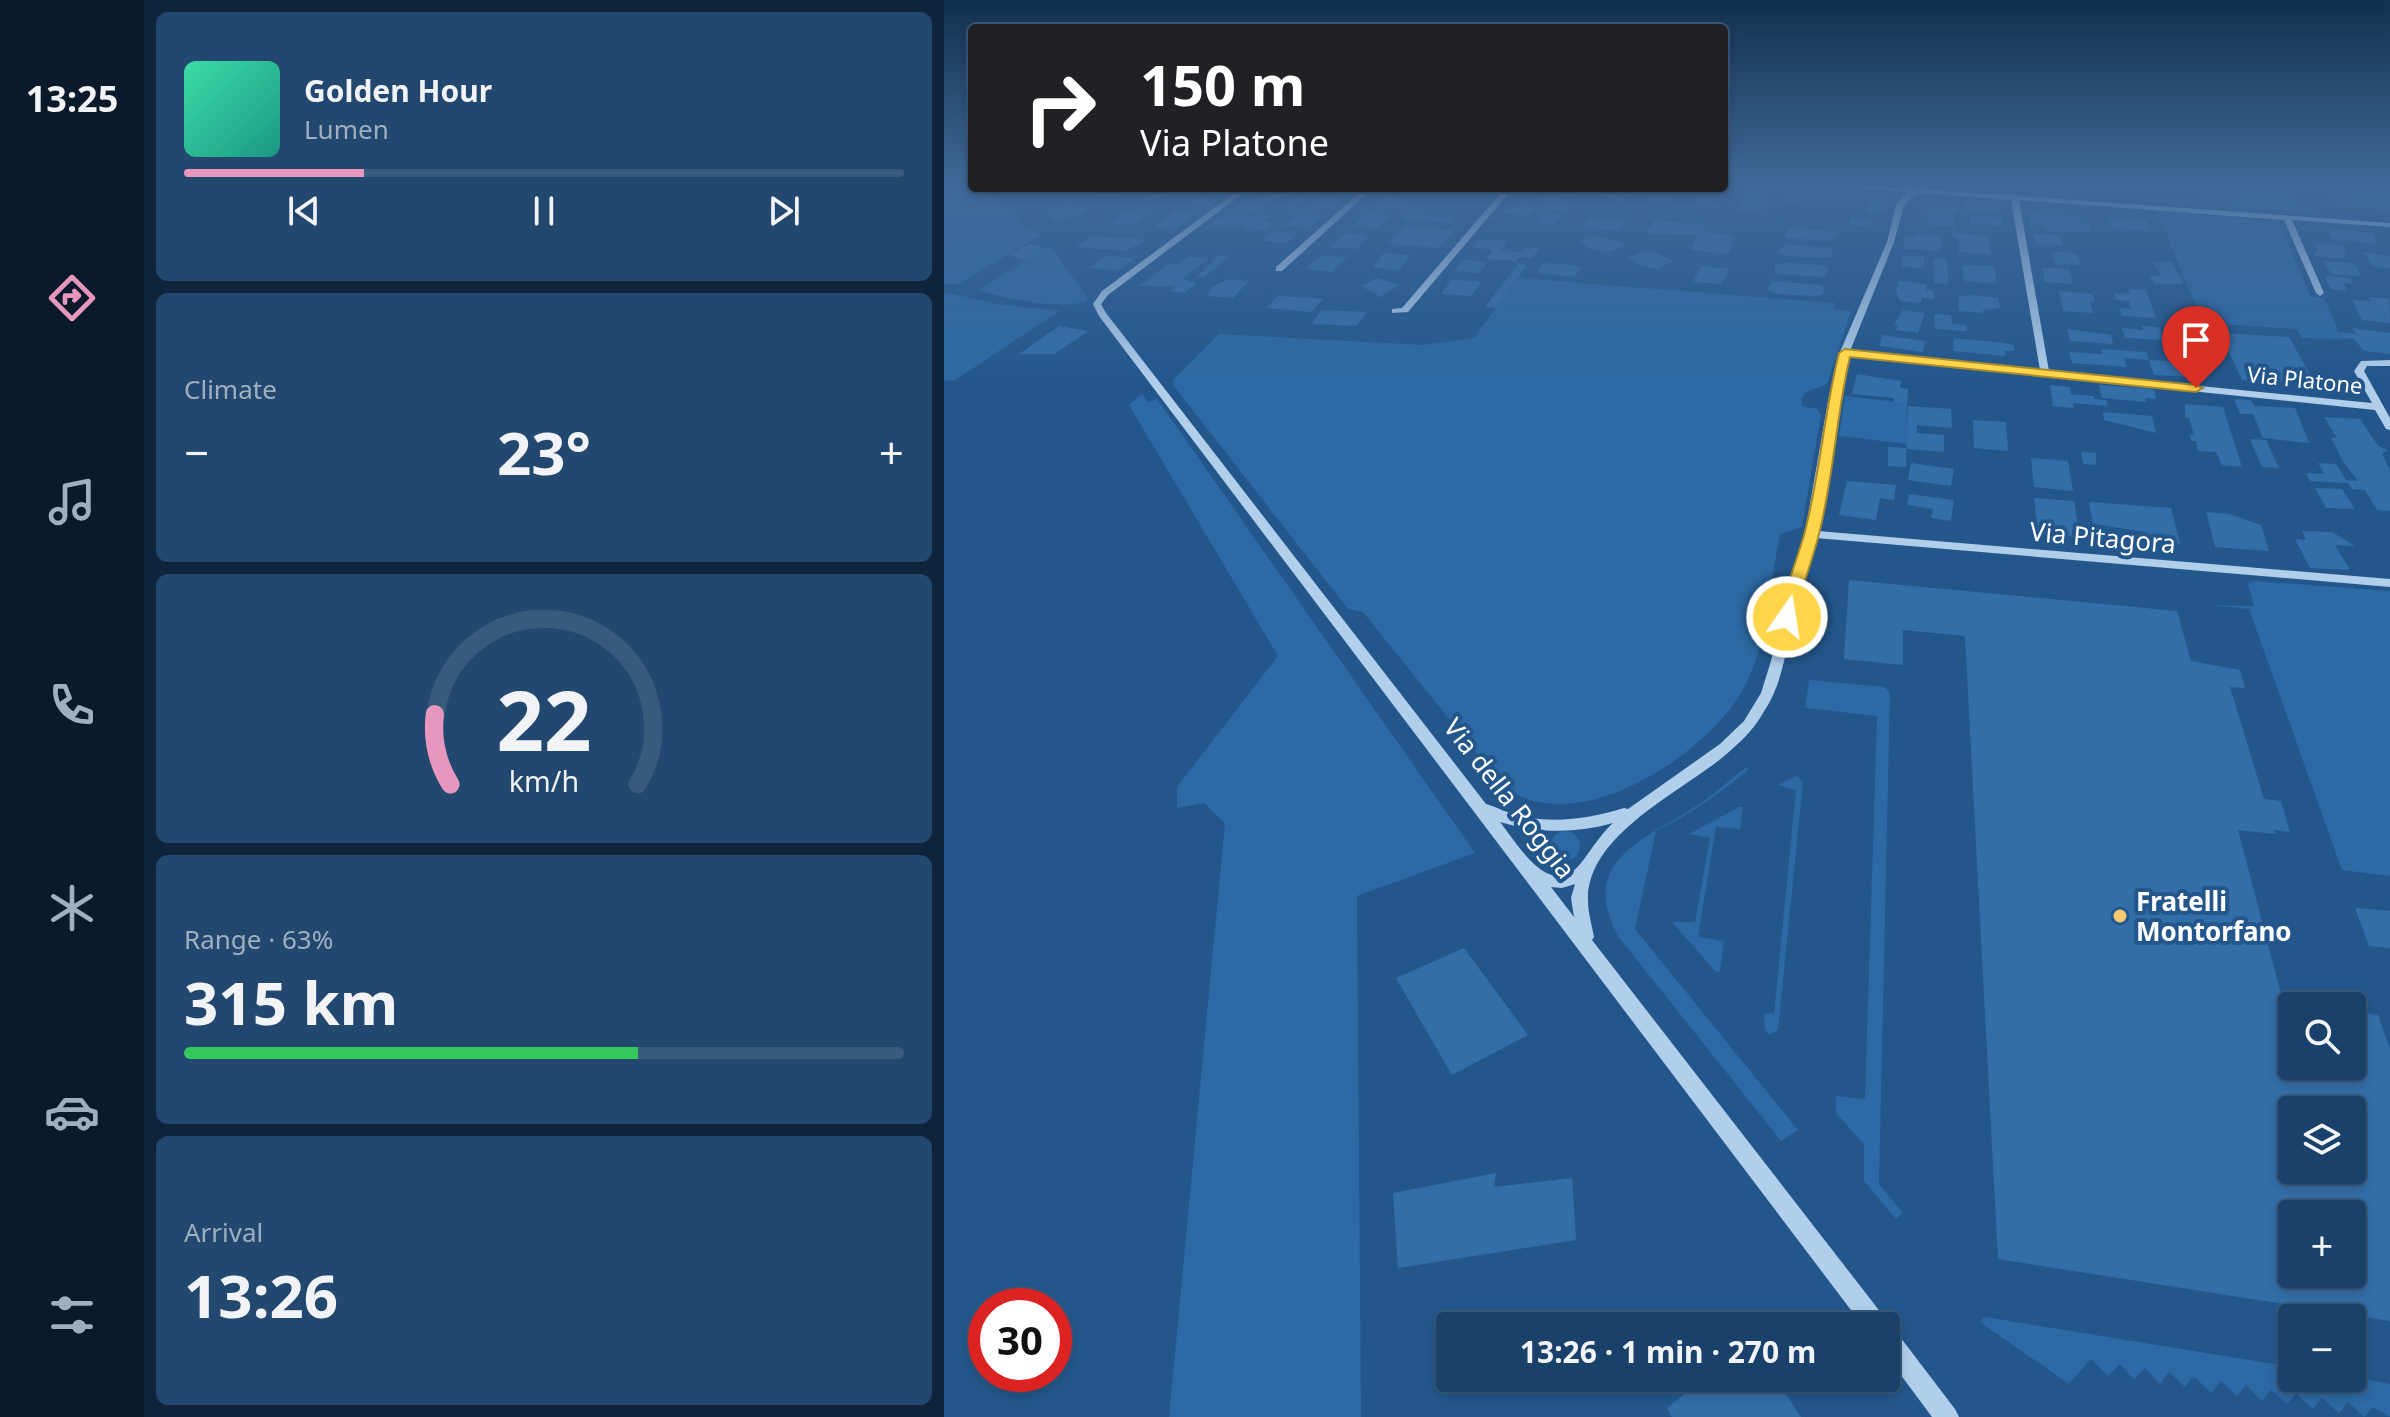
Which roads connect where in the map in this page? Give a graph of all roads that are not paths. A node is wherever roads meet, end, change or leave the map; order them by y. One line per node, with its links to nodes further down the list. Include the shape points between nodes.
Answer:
1 (1164, 249): 17 (street, Via della Roggia, via 1109,290 1098,306)
2 (1301, 249): 7 (street)
3 (1457, 249): 9 (street, via 1405,310)
4 (1884, 249): 10 (street)
5 (2023, 249): 12 (street)
6 (2301, 249): 8 (street)
7 (1279, 269)
8 (2320, 293)
9 (1395, 311)
10 (1845, 353): 12 (street, Via Platone); 15 (street)
11 (2390, 363): 13 (street, via 2359,367)
12 (2045, 373): 13 (street, Via Platone)
13 (2379, 407): 14 (street)
14 (2390, 427)
15 (1812, 534): 16 (street, Via Pitagora); 18 (street, via 1791,594 1776,678 1763,705 1719,754)
16 (2390, 583)
17 (1481, 807): 19 (street); 20 (street, Via della Roggia)
18 (1636, 809): 19 (street, via 1589,822); 21 (street, via 1616,824)
19 (1541, 824): 20 (street, via 1518,833)
20 (1517, 852): 22 (street, Via della Roggia)
21 (1591, 861): 22 (street, via 1577,878 1566,882); 23 (street, via 1579,906)
22 (1532, 873): 23 (street, Via della Roggia)
23 (1587, 944): 24 (street, Via della Roggia)
24 (1866, 1312)
25 (1900, 1355): 26 (street)
26 (1947, 1417)

